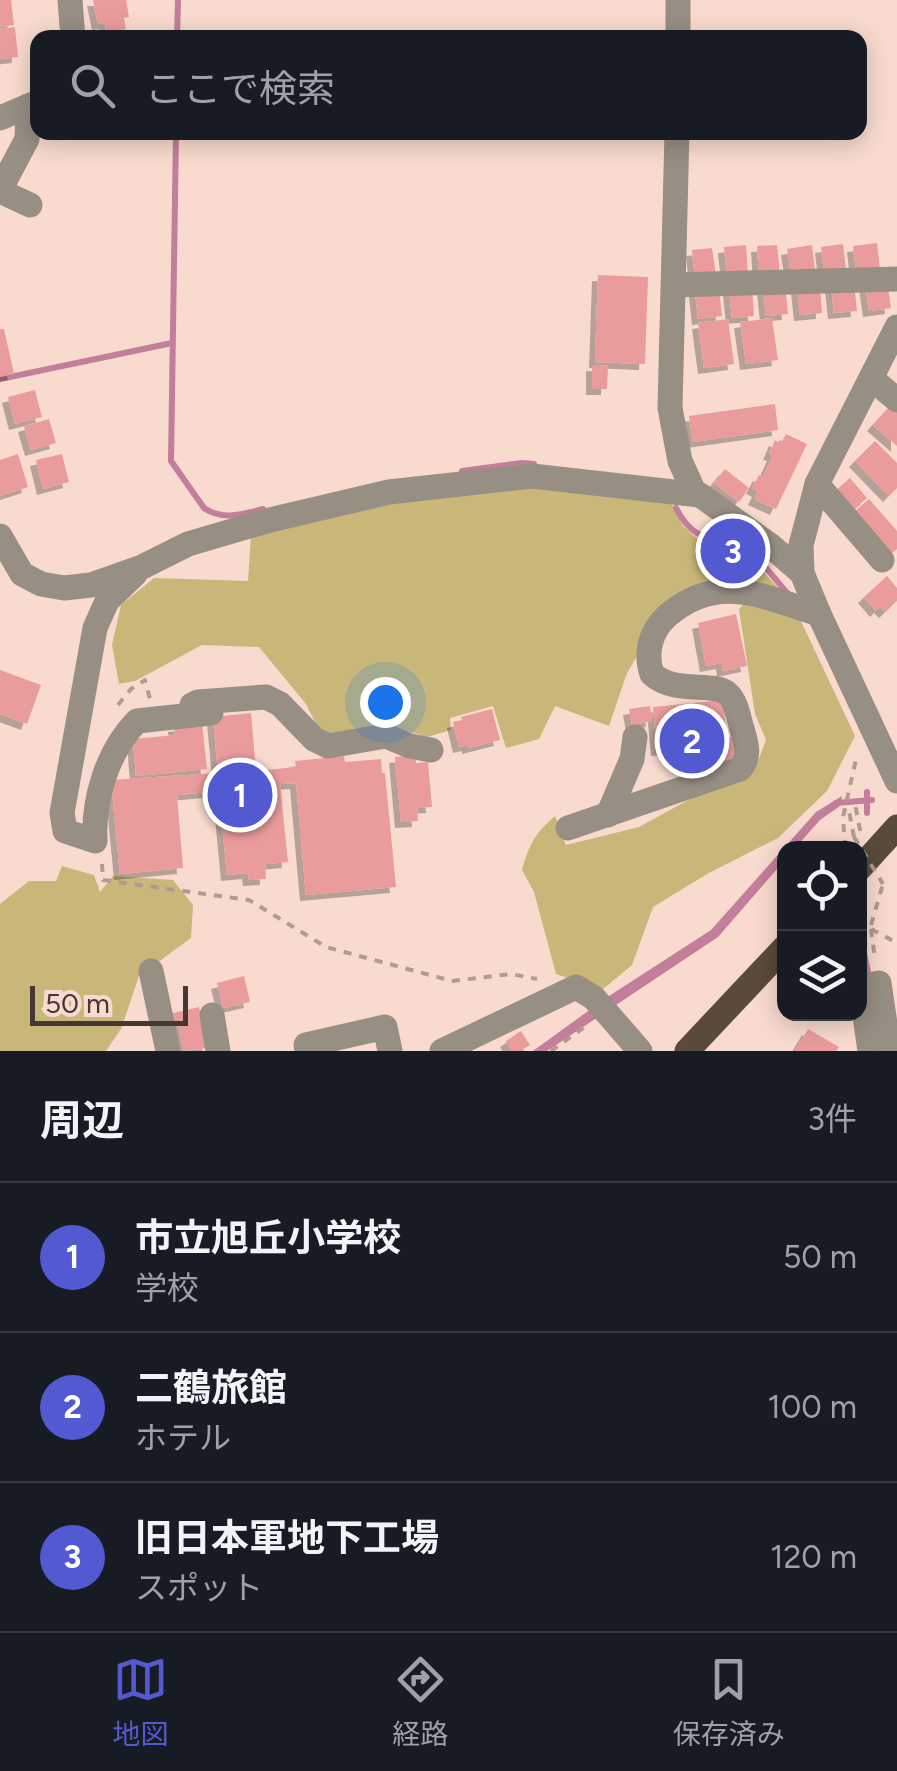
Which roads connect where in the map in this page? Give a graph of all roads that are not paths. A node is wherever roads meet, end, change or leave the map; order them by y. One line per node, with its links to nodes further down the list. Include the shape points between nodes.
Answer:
1 (70, 0): 3 (street)
2 (678, 0): 4 (street)
3 (72, 30)
4 (678, 30)
5 (30, 105): 6 (street)
6 (0, 118)
7 (30, 122): 9 (street)
8 (676, 140): 12 (street)
9 (0, 191): 10 (street)
10 (30, 205)
11 (897, 279): 12 (street)
12 (678, 285): 17 (street, via 672,425)
13 (897, 327): 14 (street)
14 (872, 378): 15 (street); 16 (street)
15 (897, 400)
16 (817, 484): 19 (street); 21 (street, via 801,545)
17 (694, 494): 20 (street, via 532,476 388,492 204,540); 21 (street)
18 (0, 536): 20 (street, via 22,574 41,584 91,584)
19 (882, 560)
20 (142, 567): 24 (street, via 107,601 95,628 62,812 65,832 94,841 96,796 136,721 199,714 191,706 198,702 266,697 328,746 386,736)
21 (802, 573): 22 (street)
22 (818, 614): 25 (street); 26 (street, via 722,590 692,598 661,622 649,647 652,674 668,686 732,697 747,757 740,770)
23 (635, 737): 26 (street)
24 (430, 750)
25 (897, 782)
26 (608, 815): 28 (street)
27 (897, 827): 29 (main road)
28 (568, 828)
29 (867, 860)
30 (777, 955): 40 (main road)
31 (151, 972): 34 (street)
32 (867, 985): 41 (street); 42 (street)
33 (212, 1015): 35 (street)
34 (168, 1051)
35 (218, 1051)
36 (307, 1051): 37 (street, via 306,1044 385,1027)
37 (390, 1051)
38 (442, 1051): 39 (street, via 576,988)
39 (640, 1051)
40 (687, 1051)
41 (870, 1051)
42 (890, 1051)

